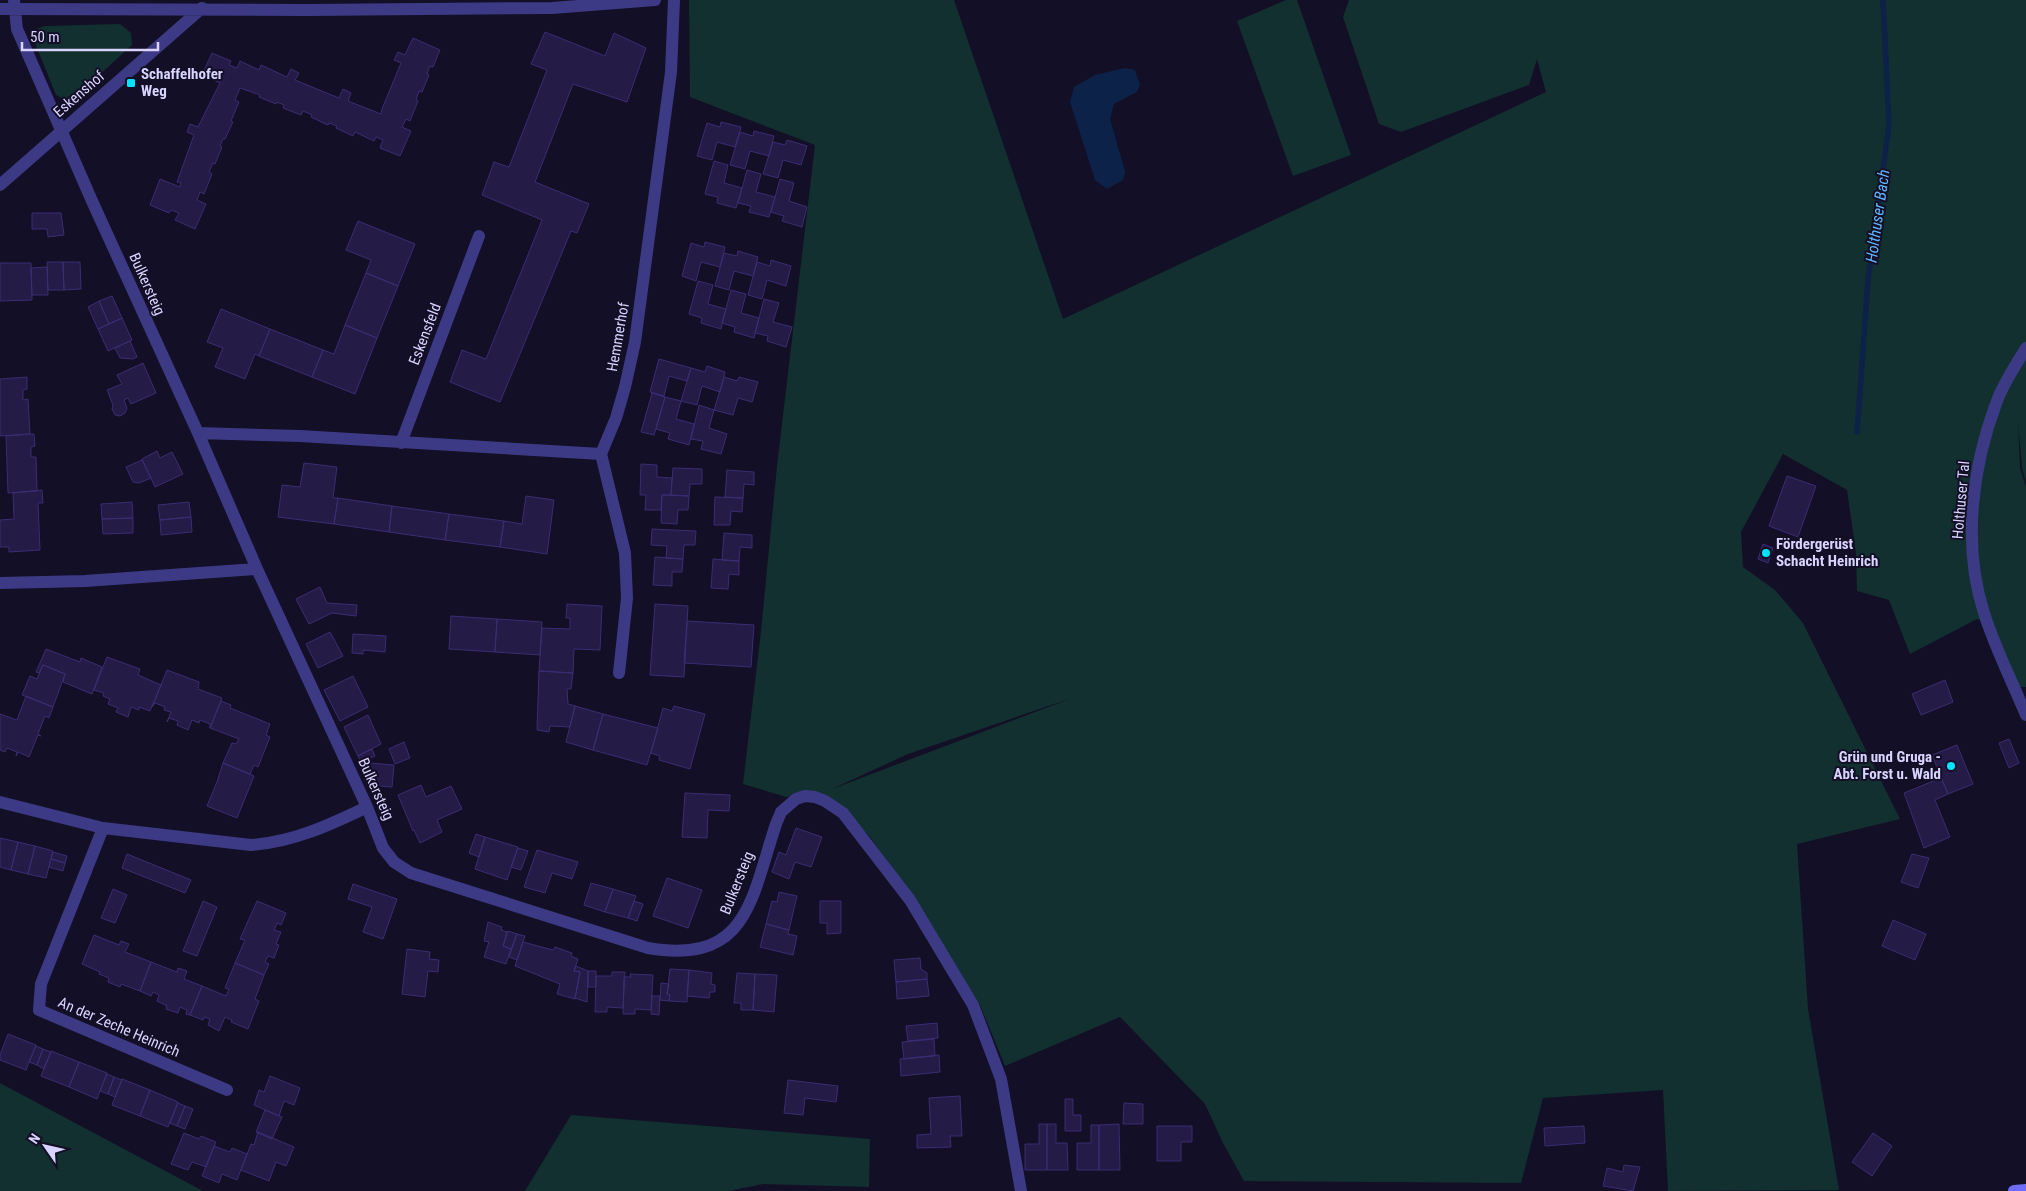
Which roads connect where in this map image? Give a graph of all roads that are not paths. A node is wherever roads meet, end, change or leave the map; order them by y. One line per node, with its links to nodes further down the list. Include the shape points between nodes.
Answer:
1 (655, 0): 3 (street, via 552,8 307,10)
2 (674, 0): 12 (street, Hemmerhof, via 671,72 635,342 616,418)
3 (202, 4): 4 (street); 6 (street, Eskenshof)
4 (14, 5): 5 (street); 6 (street, Bulkersteig, via 17,29)
5 (0, 9)
6 (61, 130): 7 (street, Eskenshof); 10 (street, Bulkersteig)
7 (0, 185)
8 (479, 236): 11 (street, Eskensfeld)
9 (2026, 348): 16 (street, Holthuser Tal, via 1998,400 1988,430 1975,487 1972,546 1984,612)
10 (198, 433): 11 (street); 13 (street, Bulkersteig)
11 (401, 443): 12 (street)
12 (601, 454): 15 (street, via 625,553 627,598)
13 (257, 569): 14 (street, via 85,581); 18 (street, Bulkersteig)
14 (0, 583)
15 (620, 673)
16 (2026, 715)
17 (0, 802): 19 (street)
18 (367, 807): 19 (street, via 328,826 274,843 252,844); 22 (street, Bulkersteig, via 384,848 394,862 411,873 648,948 670,952 708,947 732,932 750,901 776,824 788,804 796,799 816,797 834,806 910,900 973,1005 1001,1079)
19 (103, 828): 20 (street, An der Zeche Heinrich, via 42,984 39,1010)
20 (227, 1090)
21 (2026, 1190): 23 (main road)
22 (1021, 1191)
23 (2014, 1191)

